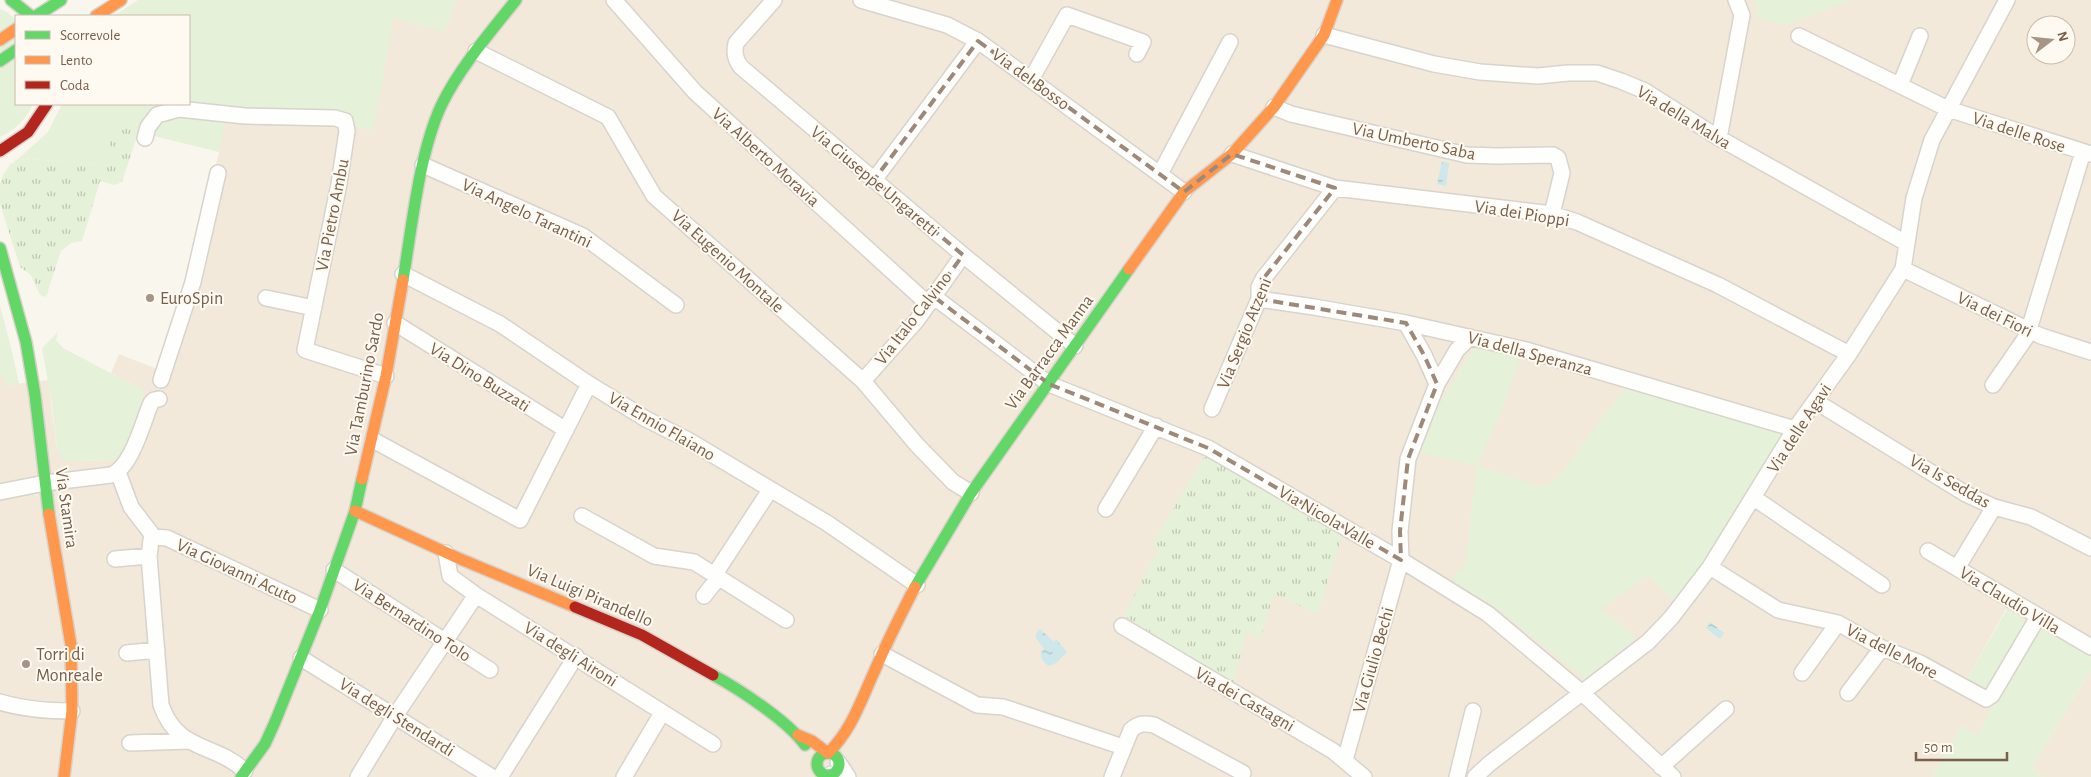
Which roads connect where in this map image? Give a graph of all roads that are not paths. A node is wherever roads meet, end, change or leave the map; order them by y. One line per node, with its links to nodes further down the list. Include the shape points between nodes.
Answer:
1 (11, 0): 12 (main road)
2 (49, 0): 12 (main road)
3 (61, 0): 12 (main road)
4 (121, 0): 13 (main road)
5 (516, 0): 22 (main road, Via Tamburino Sardo)
6 (614, 0): 50 (street, Via Alberto Moravia, via 695,92)
7 (774, 0): 40 (street, Via Giuseppe Ungaretti, via 736,43 736,60)
8 (861, 0): 19 (street, Via del Bosso, via 947,25)
9 (1337, 0): 15 (main road, Via Barracca Manna)
10 (1736, 0): 31 (street, via 1742,15)
11 (2007, 0): 29 (street, Via delle Agavi)
12 (32, 15)
13 (98, 15)
14 (15, 30): 18 (main road)
15 (1324, 35): 28 (main road, Via Barracca Manna); 31 (street, Via della Malva, via 1434,64 1480,72 1538,76 1597,73 1645,91)
16 (1799, 36): 26 (street, Via delle Rose)
17 (1920, 36): 26 (street)
18 (0, 40)
19 (978, 41): 25 (street, Via del Bosso); 40 (street)
20 (1230, 42): 39 (street)
21 (15, 51): 24 (main road)
22 (476, 51): 37 (main road, Via Tamburino Sardo, via 442,104); 63 (street, Via Eugenio Montale, via 608,117 654,196)
23 (1137, 54): 25 (street, via 1144,42 1067,15)
24 (0, 61)
25 (1032, 78): 39 (street, Via del Bosso)
26 (1900, 85): 29 (street, Via delle Rose)
27 (46, 105): 32 (main road, via 35,125)
28 (1274, 107): 35 (main road, Via Barracca Manna); 43 (street, Via Umberto Saba, via 1291,114 1467,155 1553,155 1558,158 1562,173)
29 (1948, 109): 34 (street, Via delle Rose); 44 (street, Via delle Agavi, via 1932,140 1922,170)
30 (145, 138): 53 (street, Via Pietro Ambu, via 148,126 157,115 179,109 345,121 347,131 339,184)
31 (1719, 138): 44 (street, Via della Malva)
32 (18, 142): 33 (main road); 36 (main road)
33 (0, 151)
34 (2087, 153): 56 (street)
35 (1232, 154): 41 (street, Via dei Pioppi); 42 (main road, Via Barracca Manna)
36 (0, 162)
37 (423, 165): 48 (main road, Via Tamburino Sardo); 52 (street, Via Angelo Tarantini, via 583,236)
38 (218, 173): 62 (street, via 193,282)
39 (1160, 174): 42 (street, Via del Bosso)
40 (874, 180): 46 (street, Via Giuseppe Ungaretti)
41 (1335, 188): 43 (street, Via dei Pioppi); 51 (street, Via Sergio Atzeni, via 1263,278)
42 (1184, 192): 58 (main road, Via Barracca Manna)
43 (1552, 214): 60 (street, Via dei Pioppi, via 1718,285)
44 (1906, 243): 47 (street, Via delle Agavi)
45 (0, 248): 76 (main road, Via Stamira, via 26,342 36,395)
46 (963, 255): 50 (street, Via Italo Calvino); 58 (street, Via Giuseppe Ungaretti)
47 (1903, 269): 56 (street, Via dei Fiori); 60 (street, Via delle Agavi)
48 (403, 274): 54 (main road, Via Tamburino Sardo); 64 (street, Via Ennio Flaiano, via 500,324)
49 (266, 298): 53 (street)
50 (930, 299): 63 (street, Via Italo Calvino, via 917,320); 65 (street, Via Alberto Moravia)
51 (1259, 299): 55 (street, Via della Speranza); 70 (street, Via Sergio Atzeni)
52 (676, 305)
53 (314, 308): 61 (street, Via Pietro Ambu, via 305,350)
54 (395, 323): 61 (main road, Via Tamburino Sardo); 73 (street, Via Dino Buzzati)
55 (1406, 323): 57 (street, Via della Speranza); 66 (street)
56 (2029, 331): 59 (street, Via dei Fiori); 67 (street)
57 (1470, 337): 66 (street, Via Giulio Bechi, via 1457,350); 72 (street, Via della Speranza, via 1526,350)
58 (1075, 346): 65 (main road, Via Barracca Manna)
59 (2091, 352)
60 (1849, 354): 69 (street, Via delle Agavi)
61 (386, 376): 74 (main road, Via Tamburino Sardo)
62 (161, 380)
63 (863, 381): 79 (street, Via Eugenio Montale, via 917,445 953,482)
64 (589, 384): 73 (street); 77 (street, Via Ennio Flaiano)
65 (1049, 384): 71 (street, Via Nicola Valle); 79 (main road, Via Barracca Manna)
66 (1436, 384): 91 (street, Via Giulio Bechi, via 1408,459 1400,531)
67 (1993, 385)
68 (159, 399): 75 (street, via 151,404 128,459)
69 (1815, 400): 72 (street, Via delle Agavi); 81 (street, Via Is Seddas, via 1966,494)
70 (1212, 409)
71 (1156, 426): 82 (street); 91 (street, Via Nicola Valle, via 1208,448)
72 (1795, 429): 80 (street, Via delle Agavi)
73 (566, 430): 74 (street, via 520,520)
74 (373, 440): 83 (main road, Via Tamburino Sardo)
75 (118, 472): 76 (street); 85 (street, via 131,507)
76 (45, 483): 78 (street); 119 (main road, Via Stamira, via 71,645)
77 (770, 490): 95 (street); 96 (street, Via Ennio Flaiano, via 827,523)
78 (0, 492)
79 (971, 493): 96 (main road, Via Barracca Manna)
80 (1754, 498): 92 (street, Via delle Agavi); 97 (street)
81 (1994, 507): 86 (street, Via Is Seddas, via 2031,518); 93 (street)
82 (1106, 509)
83 (355, 511): 88 (main road, Via Luigi Pirandello); 94 (main road, Via Tamburino Sardo)
84 (582, 516): 95 (street, via 654,556 694,562)
85 (154, 537): 89 (street); 100 (street, Via Giovanni Acuto, via 167,538)
86 (2091, 548)
87 (1928, 552): 93 (street, Via Claudio Villa)
88 (446, 553): 98 (street, Via degli Aironi, via 450,576); 123 (main road, Via Luigi Pirandello, via 642,635 731,685)
89 (149, 556): 90 (street); 108 (street)
90 (115, 560)
91 (1401, 560): 115 (street, Via Nicola Valle, via 1488,614); 128 (street, Via Giulio Bechi)
92 (1710, 567): 103 (street, Via delle More, via 1778,610); 115 (street, Via delle Agavi, via 1648,642)
93 (1957, 568): 101 (street, Via Claudio Villa)
94 (334, 570): 100 (main road, Via Tamburino Sardo); 105 (street, Via Bernardino Tolo)
95 (715, 574): 99 (street, via 715,582); 102 (street)
96 (917, 585): 110 (main road, Via Barracca Manna)
97 (1882, 585)
98 (476, 595): 105 (street); 111 (street, Via degli Aironi)
99 (704, 596)
100 (320, 610): 112 (main road, Via Tamburino Sardo)
101 (2038, 617): 106 (street, Via Claudio Villa); 107 (street, Via delle More, via 1992,695 1986,699 1920,663)
102 (786, 620)
103 (1838, 623): 107 (street, Via delle More); 114 (street)
104 (1122, 626): 128 (street, Via dei Castagni)
105 (446, 642): 113 (street, Via Bernardino Tolo); 122 (street)
106 (2091, 647)
107 (1882, 648): 116 (street)
108 (157, 650): 109 (street); 124 (street, via 162,705 172,728)
109 (127, 652)
110 (882, 654): 127 (street, via 977,705 1003,707); 131 (main road, Via Barracca Manna, via 852,725 838,745)
111 (576, 656): 121 (street, Via degli Aironi); 137 (street)
112 (301, 658): 122 (street, Via degli Stendardi); 133 (main road, Via Tamburino Sardo, via 265,744)
113 (490, 670)
114 (1802, 673)
115 (1581, 692): 130 (street, Via Nicola Valle); 144 (street, Via delle Agavi)
116 (1848, 693)
117 (0, 702): 119 (street, via 50,711)
118 (1726, 708): 130 (street)
119 (72, 711): 134 (main road, Via Stamira)
120 (1472, 711): 143 (street)
121 (662, 713): 126 (street, Via degli Aironi); 138 (street)
122 (395, 716): 135 (street); 136 (street, Via degli Stendardi)
123 (798, 735): 129 (main road, Via Luigi Pirandello); 131 (main road, Via Luigi Pirandello, via 812,741)
124 (189, 741): 125 (street); 133 (street, via 236,763)
125 (130, 743)
126 (713, 744)
127 (1124, 747): 132 (street, via 1136,725 1154,725); 141 (street)
128 (1345, 760): 142 (street, Via dei Castagni)
129 (818, 764): 131 (main road, Via Luigi Pirandello, via 821,772); 131 (main road, Via Barracca Manna, via 821,756); 139 (main road, Via Barracca Manna)
130 (1661, 767): 145 (street, Via Nicola Valle)
131 (831, 770): 140 (street)
132 (1243, 773)
133 (243, 774)
134 (64, 777)
135 (358, 777)
136 (492, 777)
137 (500, 777)
138 (624, 777)
139 (812, 777)
140 (848, 777)
141 (1112, 777)
142 (1364, 777)
143 (1457, 777)
144 (1475, 777)
145 (1673, 777)

